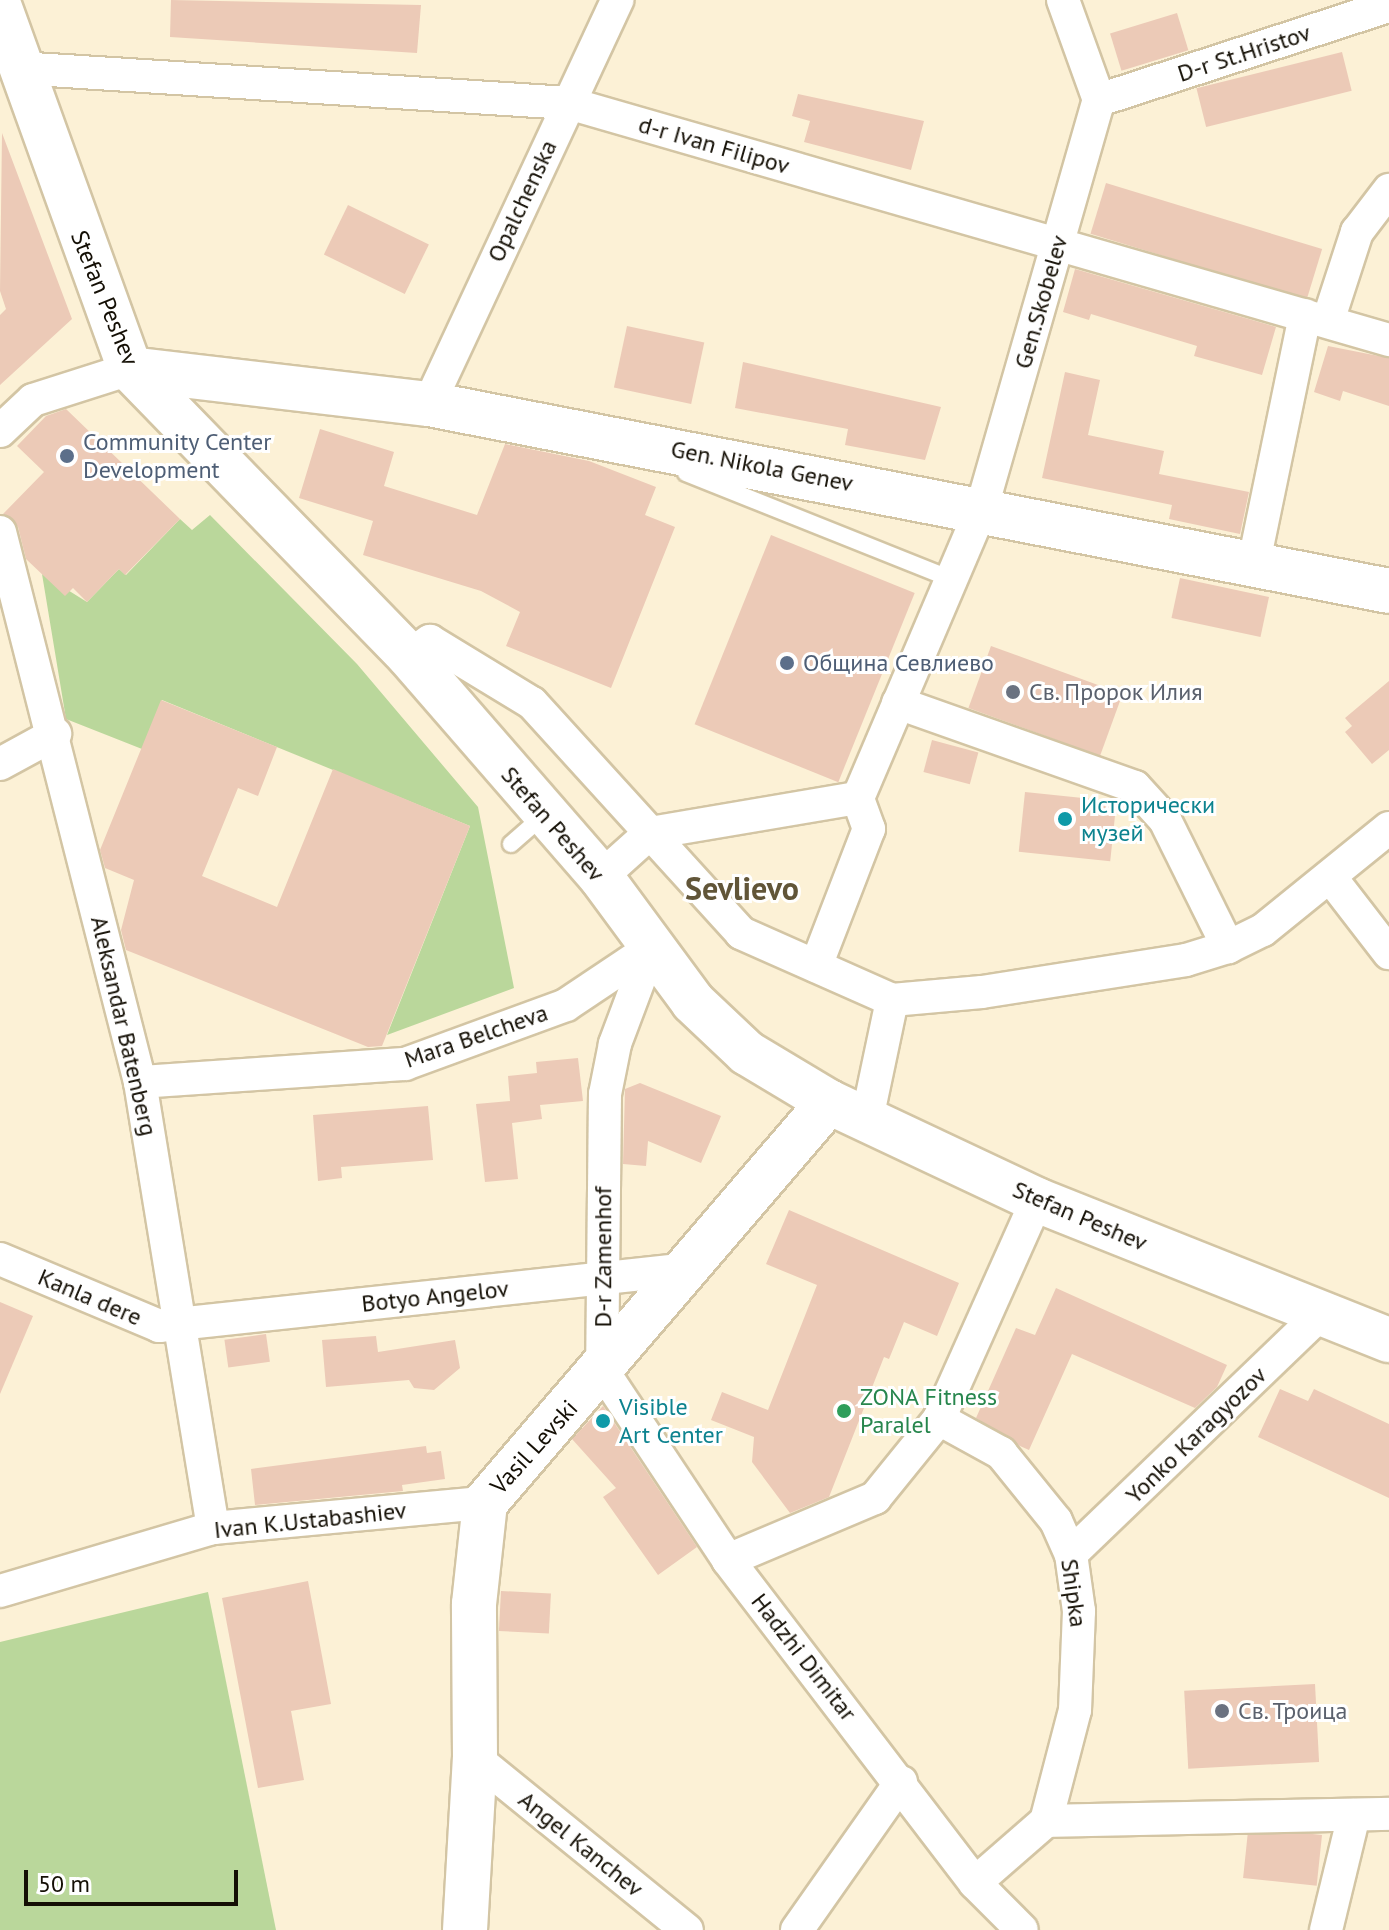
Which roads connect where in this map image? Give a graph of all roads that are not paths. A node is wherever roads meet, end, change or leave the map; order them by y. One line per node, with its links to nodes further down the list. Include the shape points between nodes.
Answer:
1 (617, 0): 7 (street, Opalchenska)
2 (1063, 0): 6 (street)
3 (1389, 6): 6 (street, D-r St.Hristov)
4 (0, 8): 5 (street, Stefan Peshev)
5 (18, 68): 7 (street, d-r Ivan Filipov); 12 (street, Stefan Peshev)
6 (1099, 100): 9 (street, Gen.Skobelev)
7 (568, 103): 9 (street, d-r Ivan Filipov); 13 (street, Opalchenska)
8 (1389, 190): 10 (street, via 1357,232)
9 (1057, 243): 10 (street, d-r Ivan Filipov); 16 (street, Gen.Skobelev)
10 (1317, 318): 11 (street, d-r Ivan Filipov); 18 (street)
11 (1389, 340)
12 (130, 369): 13 (street, Gen. Nikola Genev); 14 (street, via 33,400); 21 (street, Stefan Peshev)
13 (429, 404): 15 (street, Gen. Nikola Genev)
14 (0, 431)
15 (638, 443): 16 (street, Gen. Nikola Genev); 19 (lane, via 651,459)
16 (982, 507): 18 (street, Gen. Nikola Genev); 19 (street, Gen.Skobelev)
17 (0, 532): 23 (street, Aleksandar Batenberg)
18 (1254, 562): 20 (street, Gen. Nikola Genev)
19 (943, 589): 22 (street, Gen.Skobelev)
20 (1389, 591)
21 (409, 656): 26 (street, Stefan Peshev); 28 (street, via 430,641 532,703)
22 (898, 703): 25 (street, Gen.Skobelev); 32 (street, via 1135,787 1165,820)
23 (55, 734): 24 (street); 37 (street, Aleksandar Batenberg)
24 (0, 764)
25 (858, 798): 28 (street); 35 (street, via 869,829)
26 (545, 814): 29 (lane); 30 (street, Stefan Peshev)
27 (1389, 828): 31 (street)
28 (650, 833): 30 (street); 35 (street, via 741,933)
29 (511, 844)
30 (601, 877): 33 (street, Stefan Peshev)
31 (1331, 878): 32 (street, via 1263,930); 34 (street)
32 (1228, 947): 36 (street, via 1123,970)
33 (651, 948): 37 (street, Mara Belcheva, via 566,1005 405,1064); 38 (street, Stefan Peshev, via 693,1002 747,1053); 42 (street, D-r Zamenhof, via 615,1044 603,1144)
34 (1389, 953)
35 (816, 966): 36 (street)
36 (892, 1000): 38 (street)
37 (140, 1082): 44 (street, Aleksandar Batenberg)
38 (848, 1110): 39 (street, Stefan Peshev); 41 (street, Vasil Levski)
39 (1037, 1200): 43 (street, Stefan Peshev); 47 (street)
40 (0, 1259): 44 (street, Kanla dere, via 159,1326)
41 (689, 1269): 42 (street, Botyo Angelov); 46 (street, Vasil Levski)
42 (604, 1278): 44 (street, Botyo Angelov); 46 (street, D-r Zamenhof)
43 (1320, 1314): 45 (street, Stefan Peshev); 50 (street, Yonko Karagyozov)
44 (182, 1323): 49 (street, Aleksandar Batenberg)
45 (1389, 1340)
46 (602, 1370): 48 (street, Vasil Levski); 51 (street, Hadzhi Dimitar)
47 (939, 1419): 50 (street, Shipka, via 1001,1453 1056,1521); 51 (street, via 875,1498)
48 (485, 1503): 49 (street, Ivan K.Ustabashiev); 53 (street, Vasil Levski, via 474,1604)
49 (213, 1528): 52 (street, Ivan K.Ustabashiev)
50 (1071, 1554): 57 (street, Shipka, via 1081,1665 1067,1754)
51 (728, 1560): 54 (street, Hadzhi Dimitar)
52 (0, 1591)
53 (475, 1758): 59 (street, Vasil Levski); 60 (street, Angel Kanchev)
54 (901, 1782): 58 (street, Hadzhi Dimitar); 61 (street)
55 (1389, 1814): 56 (street)
56 (1354, 1815): 57 (street); 63 (street)
57 (1046, 1821): 58 (street)
58 (975, 1883): 62 (street, Hadzhi Dimitar)
59 (465, 1930)
60 (687, 1930)
61 (797, 1930)
62 (1022, 1930)
63 (1326, 1930)

